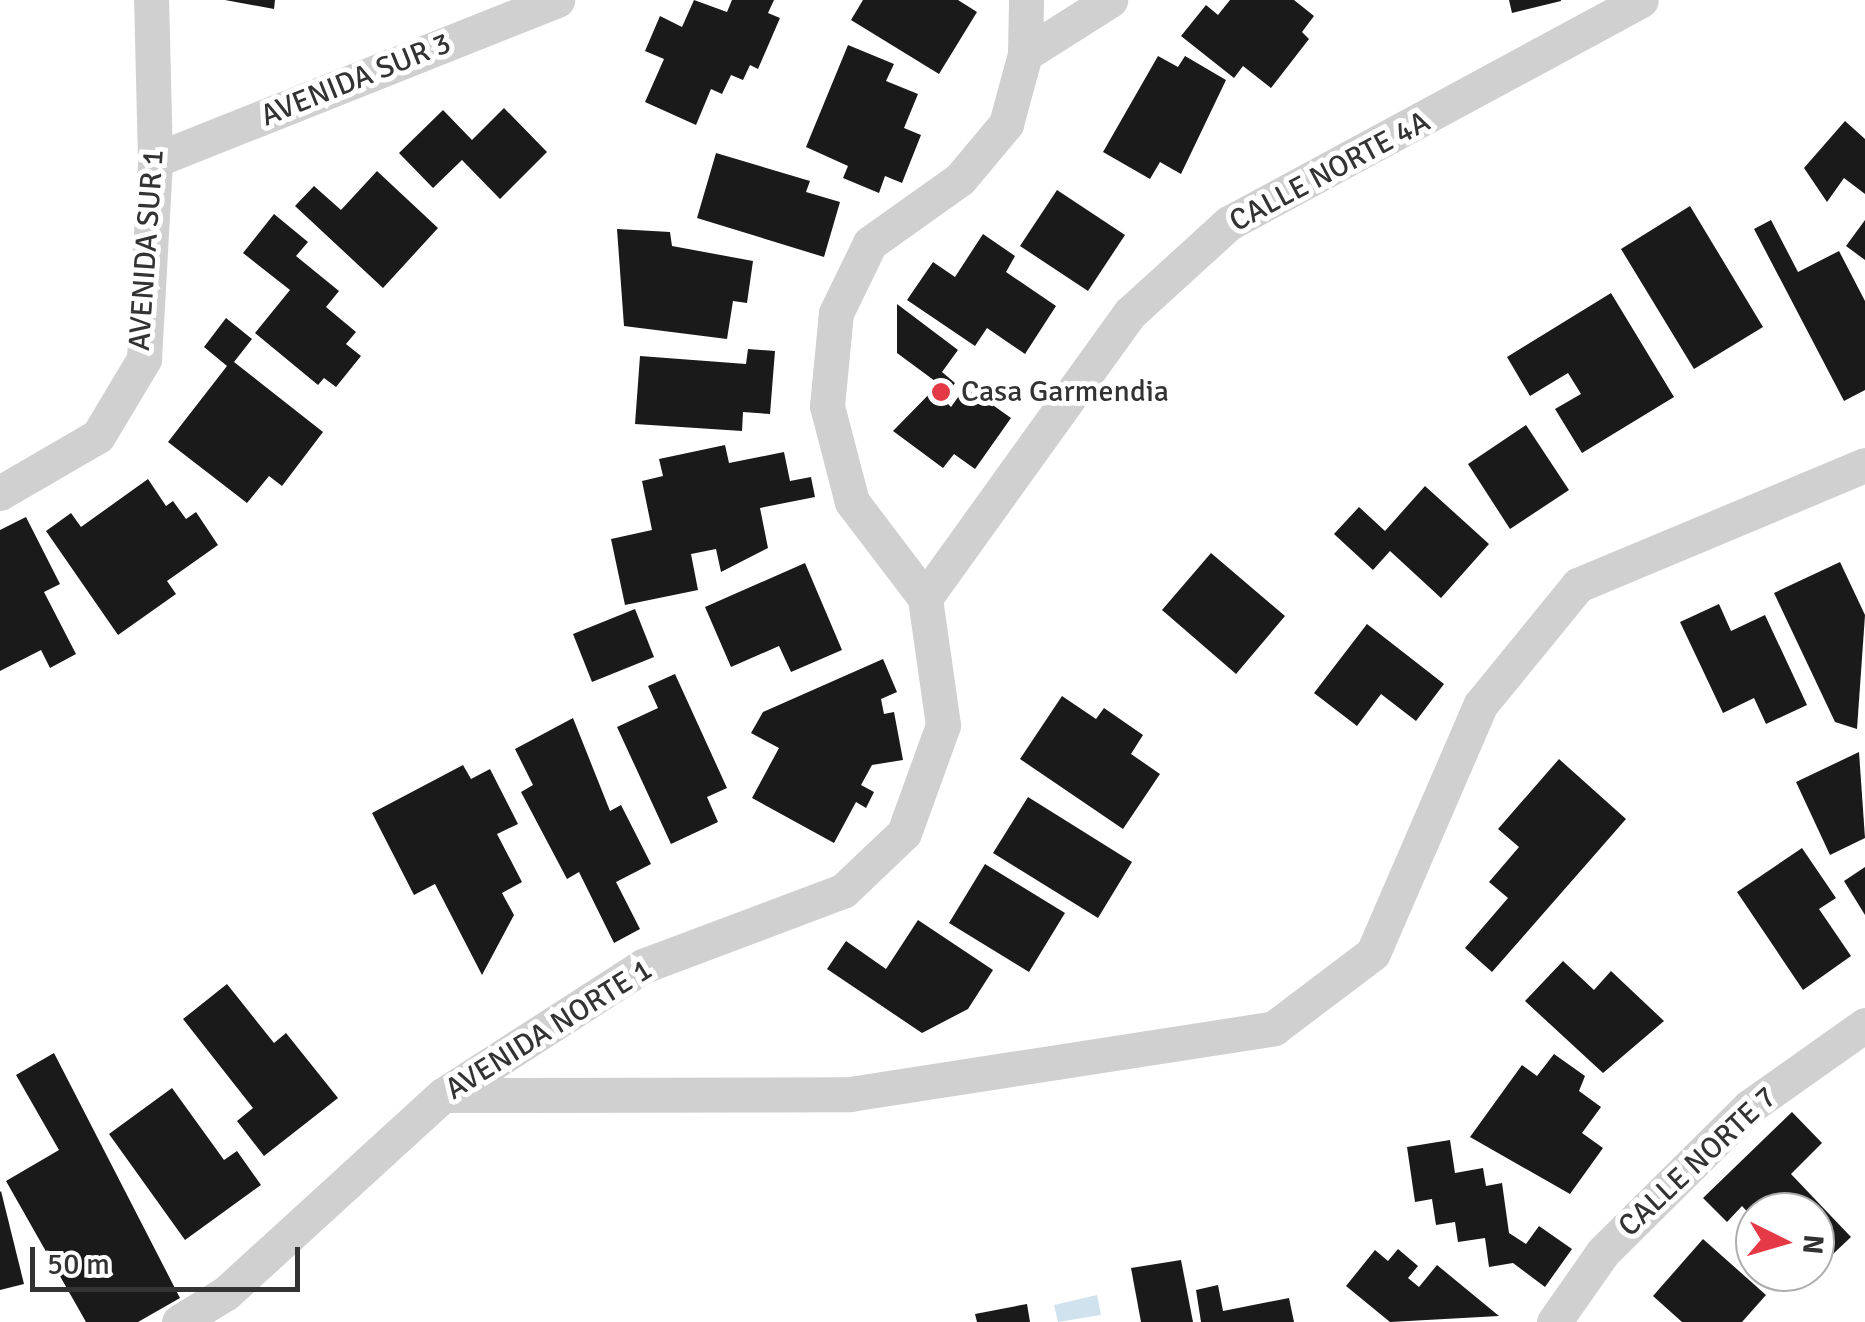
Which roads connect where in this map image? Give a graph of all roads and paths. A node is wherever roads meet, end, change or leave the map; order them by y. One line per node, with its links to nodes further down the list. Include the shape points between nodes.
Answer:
1 (150, 0): 7 (street, AVENIDA SUR 1)
2 (557, 0): 7 (street, AVENIDA SUR 3)
3 (1026, 0): 6 (street)
4 (1110, 0): 6 (street)
5 (1641, 0): 10 (street, CALLE NORTE 4A, via 1230,223 1130,313)
6 (1026, 54): 10 (street, via 1006,124 960,179 870,243 836,313 827,406 852,502)
7 (155, 160): 9 (street, AVENIDA SUR 1, via 144,359 98,436)
8 (1865, 465): 12 (street, via 1578,585 1482,704 1373,952 1274,1028 850,1094)
9 (0, 493)
10 (925, 598): 12 (street, AVENIDA NORTE 1, via 943,725 904,833 843,891 643,966)
11 (1865, 1025): 14 (street, CALLE NORTE 7, via 1749,1107 1603,1252)
12 (443, 1095): 13 (street, AVENIDA NORTE 1, via 226,1293)
13 (179, 1322)
14 (1554, 1322)

